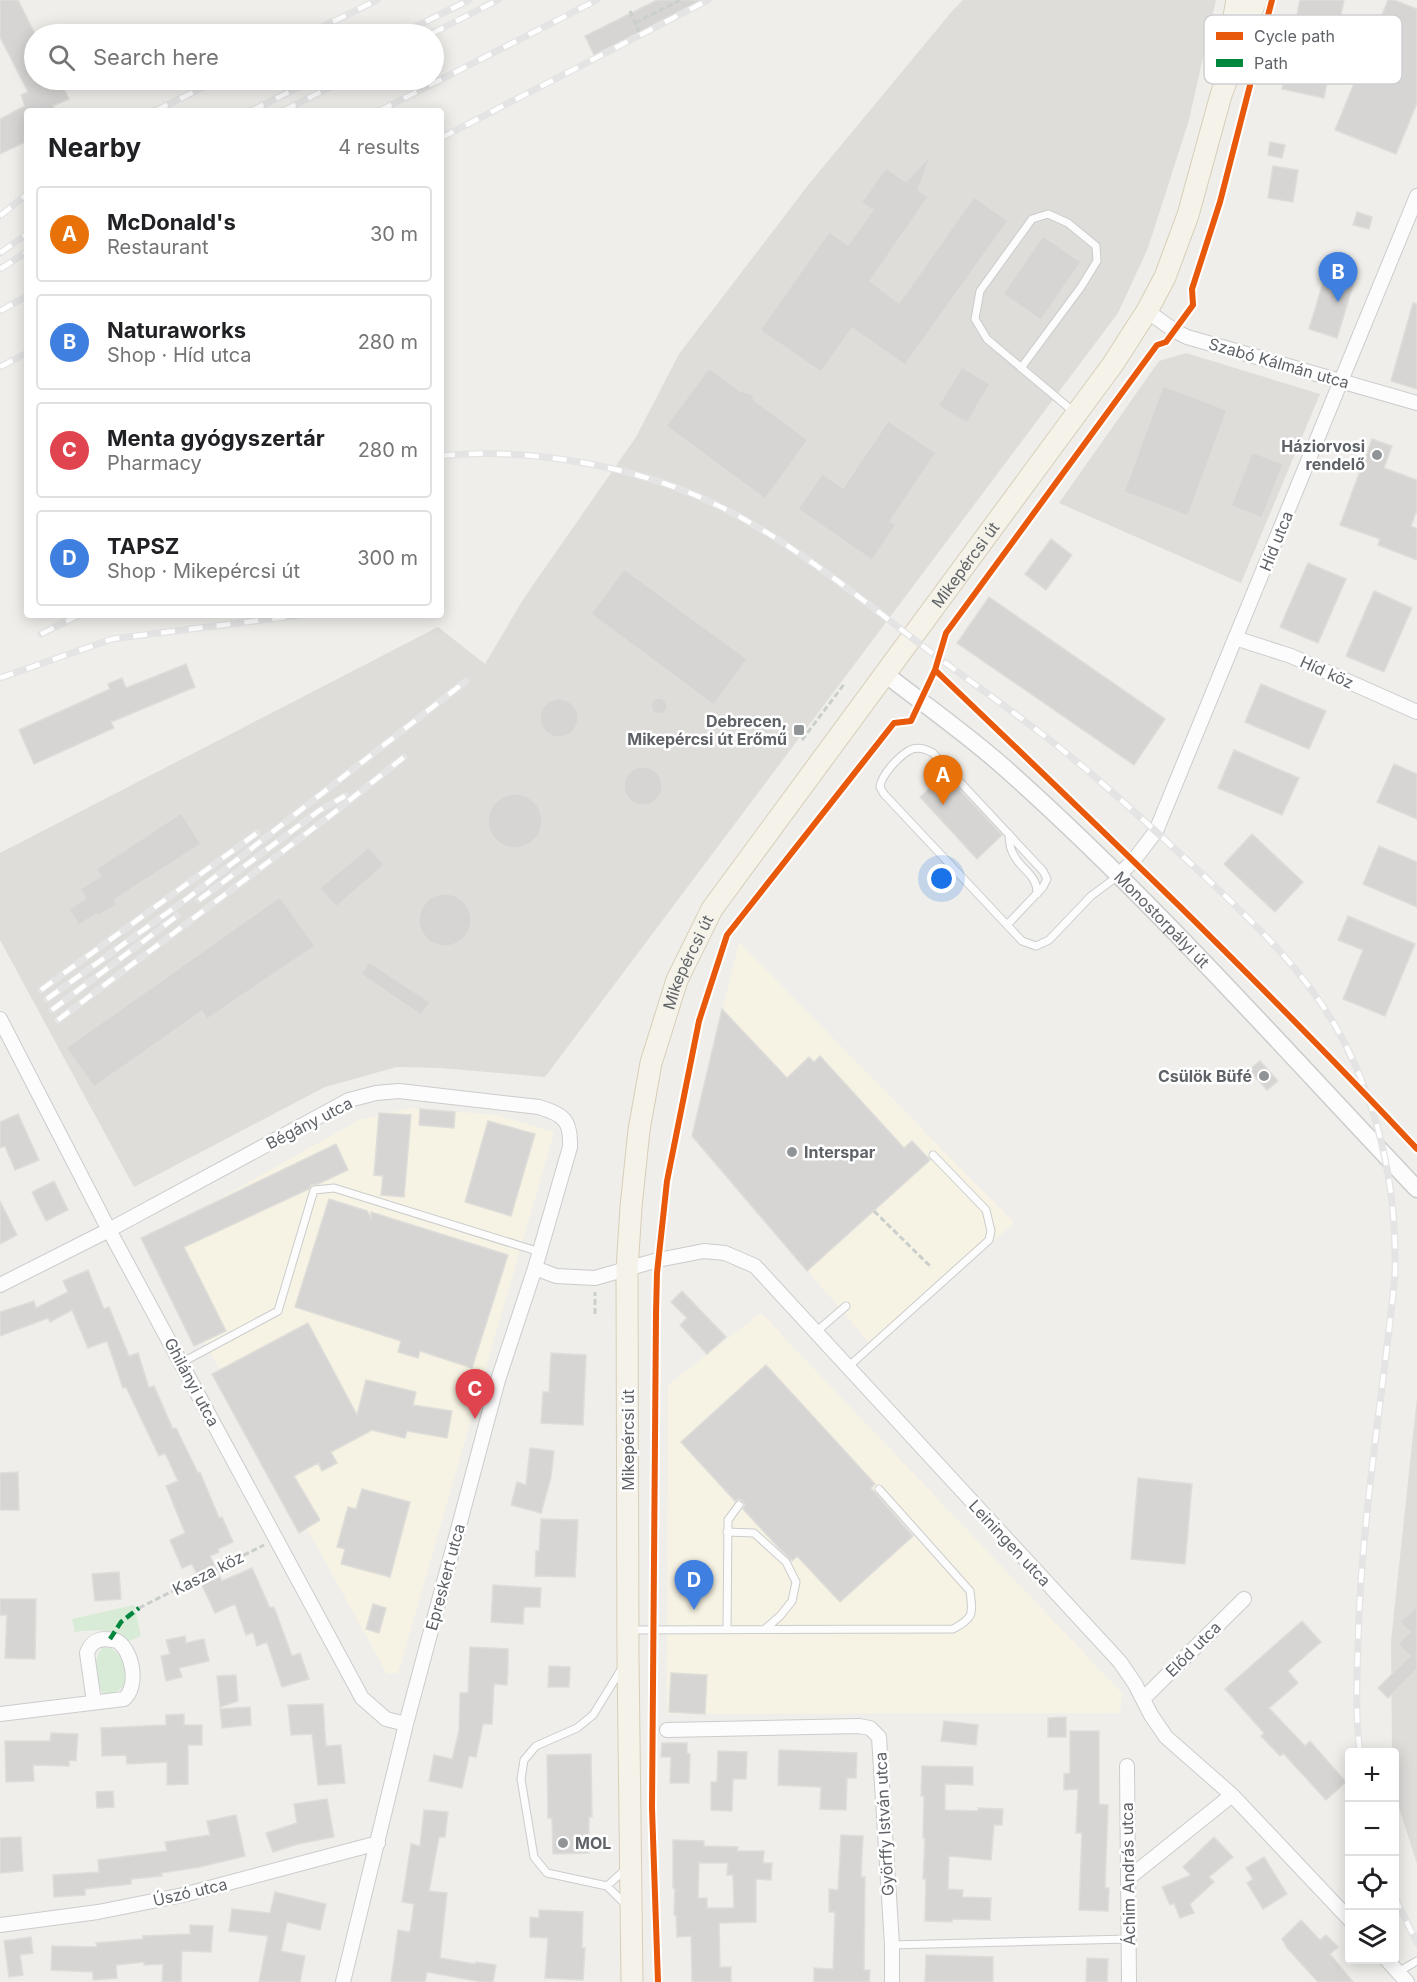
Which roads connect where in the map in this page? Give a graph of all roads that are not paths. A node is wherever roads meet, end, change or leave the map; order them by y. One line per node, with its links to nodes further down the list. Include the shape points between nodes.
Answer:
1 (1237, 0): 3 (main road)
2 (1256, 0): 4 (main road)
3 (1234, 15)
4 (1250, 15)
5 (1223, 84): 7 (main road)
6 (1225, 84): 7 (main road)
7 (1221, 95): 9 (main road, Mikepércsi út, via 1188,215)
8 (1417, 196): 11 (street, Híd utca)
9 (1148, 311): 11 (street, Szabó Kálmán utca, via 1187,337); 13 (main road, Mikepércsi út)
10 (1021, 368): 10 (lane, via 987,339 975,318 980,291 1032,219 1048,214 1068,223 1096,246 1097,261); 13 (lane)
11 (1341, 381): 12 (street, Szabó Kálmán utca); 14 (street, Híd utca)
12 (1417, 403)
13 (1076, 413): 15 (main road, Mikepércsi út)
14 (1235, 638): 16 (street, Híd köz, via 1291,656); 18 (street, Híd utca, via 1156,831)
15 (884, 674): 18 (street, Monostorpályi út, via 1005,768); 27 (main road, Mikepércsi út, via 712,909 677,980 651,1063 639,1130)
16 (1417, 712)
17 (1009, 834): 19 (lane, via 1015,858 1035,880); 19 (lane, via 1047,879); 20 (lane, via 926,749 909,751 884,774 880,787 884,794)
18 (1118, 876): 20 (lane, via 1091,896 1049,940 1036,946 1022,941); 23 (street, Monostorpályi út)
19 (1037, 894): 20 (lane)
20 (1007, 925)
21 (0, 1018): 24 (street, Ghilányi utca)
22 (933, 1155): 32 (lane, via 986,1210 989,1240)
23 (1417, 1189)
24 (109, 1230): 25 (street, Bégány utca, via 349,1101 399,1091 539,1107 558,1113 567,1121 570,1147); 28 (street, Bégány utca); 31 (street, Ghilányi utca)
25 (540, 1252): 26 (street, Bégány utca); 31 (lane, via 334,1188 314,1190 278,1311)
26 (535, 1268): 27 (street, via 556,1276 595,1278); 44 (street, Epreskert utca, via 498,1380)
27 (627, 1270): 30 (street, Leiningen utca, via 704,1251 725,1253 755,1266); 37 (main road, Mikepércsi út)
28 (0, 1285)
29 (846, 1306): 30 (lane)
30 (816, 1333): 32 (street, Leiningen utca)
31 (181, 1363): 44 (street, Ghilányi utca, via 362,1698 386,1719)
32 (848, 1366): 41 (street, Leiningen utca, via 1120,1662)
33 (879, 1489): 38 (lane, via 970,1591 973,1610 967,1622 953,1629)
34 (739, 1505): 35 (lane, via 728,1520)
35 (728, 1532): 38 (lane, via 754,1533 786,1562 796,1582 792,1601); 39 (lane)
36 (1244, 1599): 41 (street, Előd utca)
37 (628, 1629): 39 (lane); 40 (main road, Mikepércsi út)
38 (765, 1629): 39 (lane)
39 (727, 1630)
40 (628, 1658): 49 (main road, Mikepércsi út); 51 (lane, via 593,1715 577,1728 536,1746 524,1761 520,1779 534,1857 547,1873)
41 (1143, 1699): 47 (street, Leiningen utca, via 1166,1737)
42 (94, 1702): 42 (street, via 88,1649 99,1639 117,1641 129,1657 131,1690 124,1699); 43 (street)
43 (0, 1714)
44 (406, 1724): 48 (street, Epreskert utca)
45 (667, 1730): 56 (street, Györffy István utca, via 870,1728 879,1737)
46 (1127, 1766): 50 (street, Áchim András utca)
47 (1232, 1795): 50 (street); 53 (street, Leiningen utca)
48 (378, 1843): 54 (street, Úszó utca, via 183,1895 98,1912); 60 (street, Epreskert utca)
49 (630, 1865): 51 (lane); 52 (main road, Mikepércsi út)
50 (1130, 1877): 55 (street, Áchim András utca)
51 (607, 1886): 52 (lane)
52 (631, 1911): 61 (main road, Mikepércsi út)
53 (1345, 1915)
54 (0, 1925)
55 (1129, 1939): 56 (lane); 63 (street, Áchim András utca)
56 (892, 1945): 62 (street, Györffy István utca)
57 (1417, 1961): 59 (lane)
58 (1391, 1964): 59 (street)
59 (1402, 1977)
60 (343, 1982)
61 (632, 1982)
62 (892, 1982)
63 (1129, 1982)

